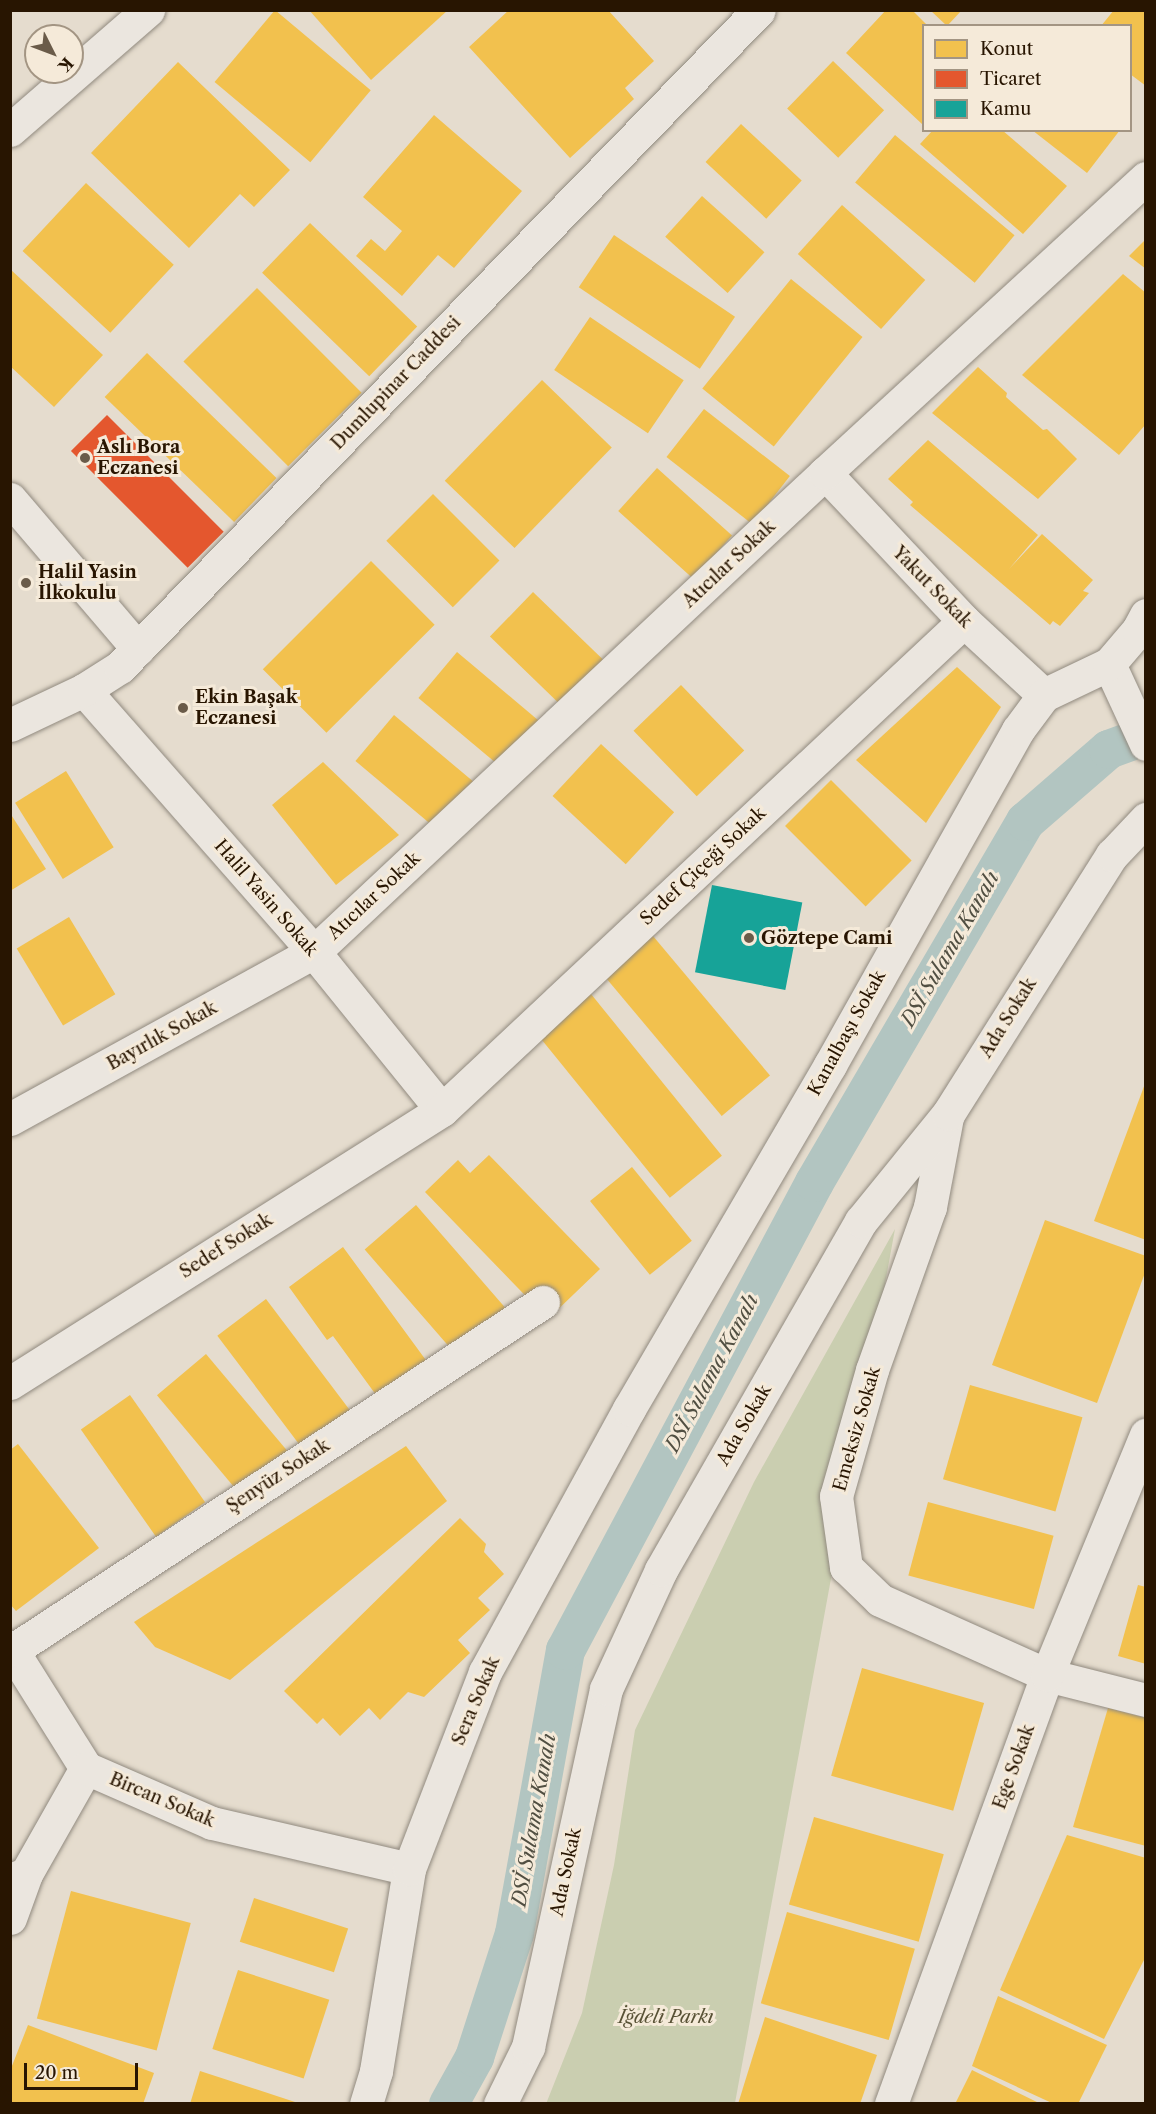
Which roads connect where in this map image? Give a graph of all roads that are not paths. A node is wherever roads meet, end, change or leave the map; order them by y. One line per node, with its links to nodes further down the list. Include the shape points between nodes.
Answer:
1 (148, 10): 3 (street)
2 (759, 10): 9 (street, Dumlupinar Caddesi)
3 (10, 130)
4 (1146, 178): 5 (street, Atıcılar Sokak)
5 (825, 473): 7 (street, Yakut Sokak); 16 (street, Atıcılar Sokak)
6 (10, 499): 9 (street)
7 (964, 621): 12 (street, Yakut Sokak); 17 (street, Sedef Çiçeği Sokak)
8 (1143, 624): 10 (street, Kanalbaşı Sokak)
9 (138, 649): 11 (street, Dumlupinar Caddesi, via 120,667)
10 (1112, 671): 12 (street, Kanalbaşı Sokak); 14 (street)
11 (84, 690): 13 (street, Dumlupinar Caddesi); 16 (street, Halil Yasin Sokak)
12 (1044, 695): 21 (street, Kanalbaşı Sokak, via 1018,730 830,1065)
13 (10, 725)
14 (1146, 744)
15 (1146, 819): 18 (street, Ada Sokak, via 1112,855)
16 (314, 952): 17 (street, Halil Yasin Sokak); 19 (street, Bayırlık Sokak)
17 (442, 1110): 22 (street, Sedef Sokak)
18 (948, 1114): 25 (street, Emeksiz Sokak, via 930,1207 872,1370 836,1496 846,1568 880,1600); 32 (street, Ada Sokak, via 861,1221 661,1570 606,1689 528,2047)
19 (10, 1119)
20 (543, 1302): 24 (street, Şenyüz Sokak)
21 (674, 1331): 28 (street, Sera Sokak, via 484,1672)
22 (10, 1383)
23 (1146, 1435): 25 (street, Ege Sokak)
24 (12, 1649): 27 (street)
25 (1047, 1675): 26 (street, Emeksiz Sokak); 33 (street, Ege Sokak)
26 (1146, 1700)
27 (86, 1768): 28 (street, Bircan Sokak, via 212,1823); 29 (street, Bircan Sokak)
28 (409, 1869): 31 (street, Sera Sokak, via 376,2071)
29 (18, 1877): 30 (street, Bircan Sokak)
30 (10, 1918)
31 (366, 2103)
32 (500, 2103)
33 (891, 2103)

